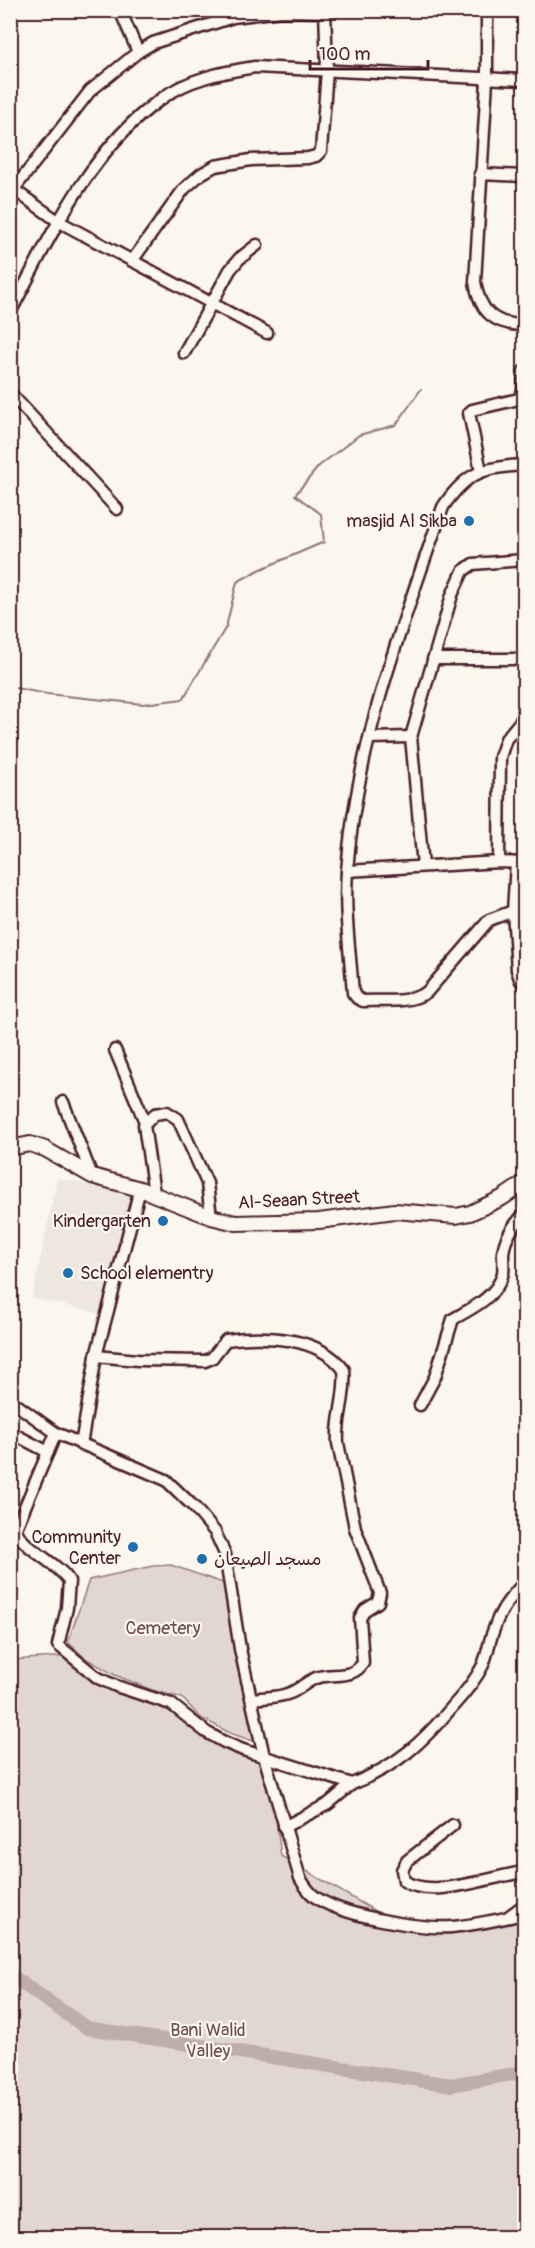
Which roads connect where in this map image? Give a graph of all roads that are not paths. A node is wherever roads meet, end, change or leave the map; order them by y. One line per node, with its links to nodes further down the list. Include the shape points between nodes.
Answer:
1 (120, 10): 4 (street)
2 (488, 10): 6 (street)
3 (325, 11): 4 (street, via 233,17 180,33); 5 (street)
4 (138, 52): 10 (street, via 90,91)
5 (327, 70): 6 (street); 11 (street, via 255,67 197,81 169,94 140,117 103,156); 13 (street, via 323,137 316,156 215,166 184,189)
6 (487, 80): 7 (street); 8 (street)
7 (525, 80)
8 (480, 174): 9 (street); 16 (street, via 477,292 488,314 504,323)
9 (525, 176)
10 (12, 188): 11 (street)
11 (58, 222): 13 (street); 15 (street)
12 (257, 245): 14 (street, via 230,270)
13 (132, 261): 14 (street)
14 (211, 303): 17 (street); 18 (street)
15 (10, 313)
16 (525, 325)
17 (267, 333)
18 (184, 353)
19 (525, 371): 20 (street)
20 (524, 377): 23 (street, via 519,399 469,413)
21 (10, 393): 24 (street)
22 (525, 465): 23 (street)
23 (481, 471): 30 (street, via 454,489 443,507)
24 (117, 509)
25 (525, 560): 26 (street, via 467,567 452,595)
26 (433, 659): 27 (street); 29 (street)
27 (525, 659)
28 (525, 717): 31 (street, via 506,740 500,757)
29 (411, 737): 30 (street); 33 (street)
30 (370, 738): 34 (street, via 356,798)
31 (499, 862): 32 (street); 33 (street)
32 (520, 863): 35 (street)
33 (423, 866): 34 (street)
34 (347, 871): 35 (street, via 346,913 353,993 363,1001 419,997 489,920)
35 (513, 911): 36 (street, via 517,970)
36 (525, 985)
37 (115, 1050): 39 (street)
38 (63, 1102): 41 (street)
39 (145, 1122): 44 (street); 46 (street, via 161,1112 178,1119 207,1183)
40 (10, 1148): 41 (main road, Al-Seaan Street, via 30,1144 45,1149)
41 (92, 1176): 43 (main road, Al-Seaan Street)
42 (525, 1184): 46 (main road, Al-Seaan Street, via 470,1213 456,1216 395,1211 318,1221 236,1223)
43 (140, 1188): 44 (main road, Al-Seaan Street); 47 (street)
44 (154, 1193): 46 (main road, Al-Seaan Street)
45 (525, 1214): 49 (street, via 505,1242 503,1273 498,1284 478,1305 453,1319 435,1377)
46 (211, 1217)
47 (96, 1356): 52 (street); 56 (street, via 205,1361 226,1340 276,1339 319,1349 344,1370 338,1443 355,1528 380,1593 378,1602 360,1618 363,1663 348,1674 309,1680 291,1693)
48 (10, 1400): 51 (street)
49 (420, 1405)
50 (10, 1432): 53 (street)
51 (56, 1433): 52 (street); 53 (street)
52 (81, 1445): 56 (street, via 166,1480 215,1532 225,1554)
53 (48, 1452): 54 (street)
54 (15, 1516): 57 (street, via 19,1538 59,1568 69,1581 59,1646 98,1678 167,1702 206,1732)
55 (525, 1583): 58 (street, via 506,1605 494,1628 476,1680 434,1729 384,1770)
56 (252, 1699): 57 (street)
57 (264, 1756): 58 (street); 60 (street)
58 (352, 1784): 60 (street, via 328,1804)
59 (453, 1825): 61 (street, via 407,1861 402,1870 404,1881 426,1888 450,1887)
60 (284, 1827): 64 (street, via 300,1878 307,1890 325,1902 383,1920 419,1926 452,1927)
61 (525, 1872)
62 (525, 1905): 64 (street)
63 (525, 1914): 64 (street)
64 (507, 1918)

